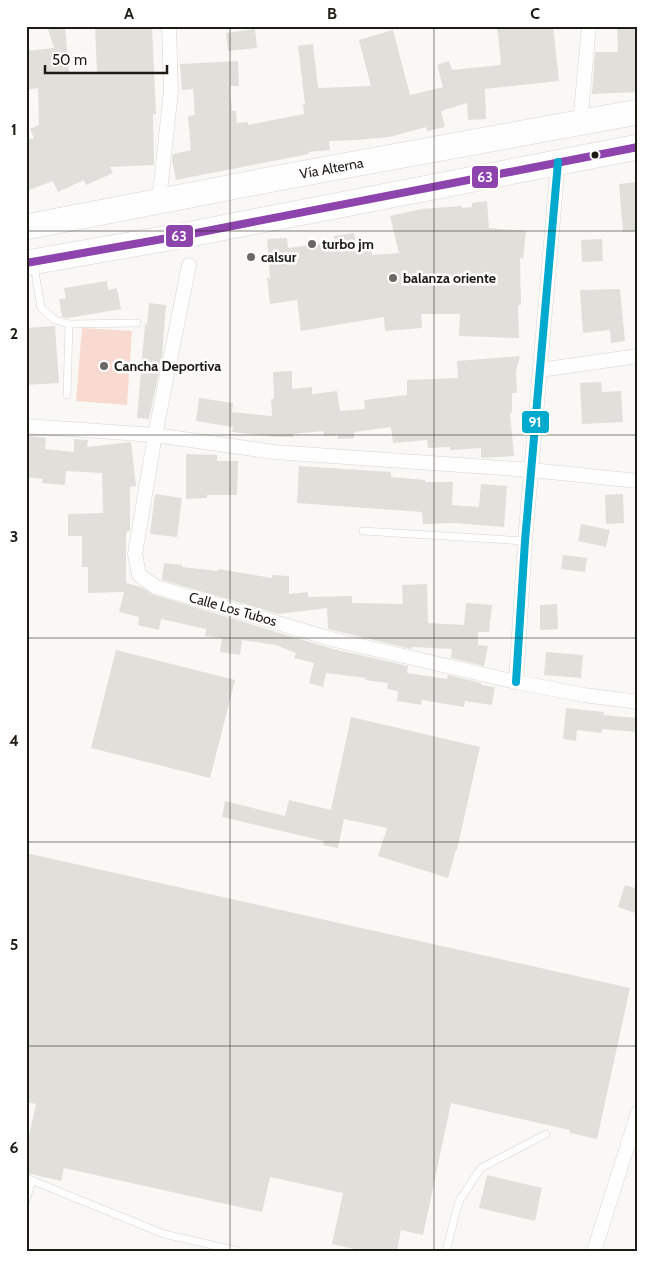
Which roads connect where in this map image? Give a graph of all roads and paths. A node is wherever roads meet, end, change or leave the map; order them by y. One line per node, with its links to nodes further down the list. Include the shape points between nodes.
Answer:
1 (169, 26): 7 (street, via 171,91)
2 (589, 26): 4 (street)
3 (638, 112): 4 (highway, Vía Alterna)
4 (580, 123): 7 (highway, Vía Alterna)
5 (638, 147): 6 (highway)
6 (558, 162): 9 (highway); 14 (street)
7 (159, 201): 8 (highway, Vía Alterna)
8 (26, 227)
9 (30, 263): 12 (lane, via 41,308 55,320)
10 (189, 265): 17 (street, Calle Los Tubos)
11 (137, 323): 12 (lane)
12 (69, 324): 15 (lane)
13 (638, 356): 14 (street)
14 (540, 370): 18 (street)
15 (67, 395)
16 (26, 426): 17 (street)
17 (155, 435): 18 (street, via 274,452); 22 (street, Calle Los Tubos, via 135,554 139,576 156,587 336,640)
18 (532, 470): 19 (street); 21 (street)
19 (638, 481)
20 (363, 531): 21 (lane)
21 (525, 541): 22 (street)
22 (516, 682): 23 (street, Calle Los Tubos, via 584,696)
23 (638, 702)
24 (638, 1114): 30 (street)
25 (546, 1134): 29 (lane, via 482,1168 459,1201)
26 (29, 1180): 27 (lane); 28 (lane, via 164,1234)
27 (26, 1200)
28 (238, 1251)
29 (446, 1251)
30 (594, 1251)

